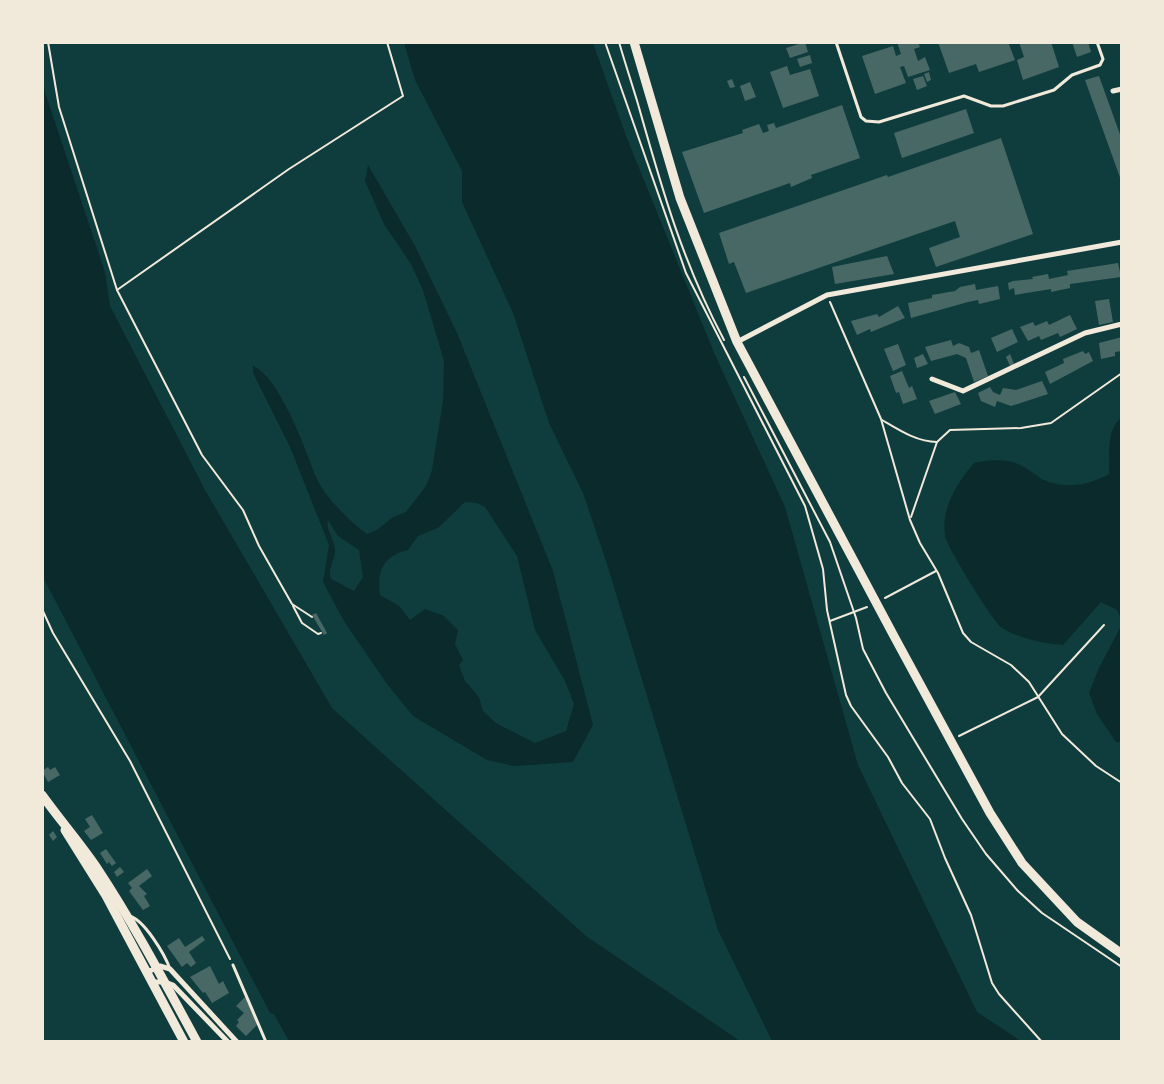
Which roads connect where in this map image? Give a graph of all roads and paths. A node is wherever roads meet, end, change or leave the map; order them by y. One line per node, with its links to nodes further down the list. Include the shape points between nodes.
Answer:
1 (48, 42): 10 (path, via 59,107)
2 (387, 42): 10 (path, via 403,96 297,164)
3 (605, 42): 46 (path, via 686,273 805,506 823,569 827,610 846,695 884,750 902,783 930,819 971,915 992,982)
4 (634, 42): 13 (main road, via 680,198)
5 (836, 42): 6 (lane, via 861,117 866,121 880,122 964,96 991,106 1003,106 1054,90 1072,75 1100,65 1103,59)
6 (1097, 42)
7 (1122, 89): 8 (street)
8 (1113, 91)
9 (1122, 242): 11 (street)
10 (117, 290): 19 (path, via 202,455 243,510)
11 (826, 295): 13 (street); 16 (path)
12 (1122, 324): 15 (street, via 1085,333 963,391)
13 (737, 342): 25 (main road)
14 (1122, 373): 17 (path, via 1051,423 1021,428 950,430)
15 (932, 379)
16 (881, 419): 17 (path, via 910,436); 18 (path)
17 (937, 442): 18 (path)
18 (910, 520): 24 (path, via 938,573 963,633 971,642 1011,665 1029,682)
19 (292, 604): 21 (path); 23 (path, via 302,623)
20 (42, 608): 31 (path, via 53,633 130,761)
21 (312, 617)
22 (1104, 625): 24 (path)
23 (321, 633)
24 (1038, 697): 25 (path); 26 (path, via 1062,734 1096,766)
25 (950, 740): 30 (main road, via 1022,863 1077,922)
26 (1122, 783)
27 (42, 795): 28 (main road)
28 (51, 806): 29 (main road, via 77,839); 34 (main road, via 105,894)
29 (127, 916): 32 (main road); 33 (lane, via 143,926 166,957)
30 (1122, 954)
31 (233, 965): 45 (lane)
32 (157, 967): 33 (street); 34 (street); 37 (main road)
33 (170, 969): 35 (street)
34 (146, 973): 36 (main road)
35 (178, 977): 37 (street, via 178,981); 38 (street)
36 (151, 982): 37 (street); 41 (main road)
37 (169, 984): 39 (street); 40 (main road)
38 (188, 988): 39 (street); 44 (street)
39 (182, 993): 40 (street); 43 (street)
40 (177, 1004): 42 (main road)
41 (184, 1042)
42 (197, 1042)
43 (228, 1042)
44 (237, 1042)
45 (266, 1042)
46 (1042, 1042)

